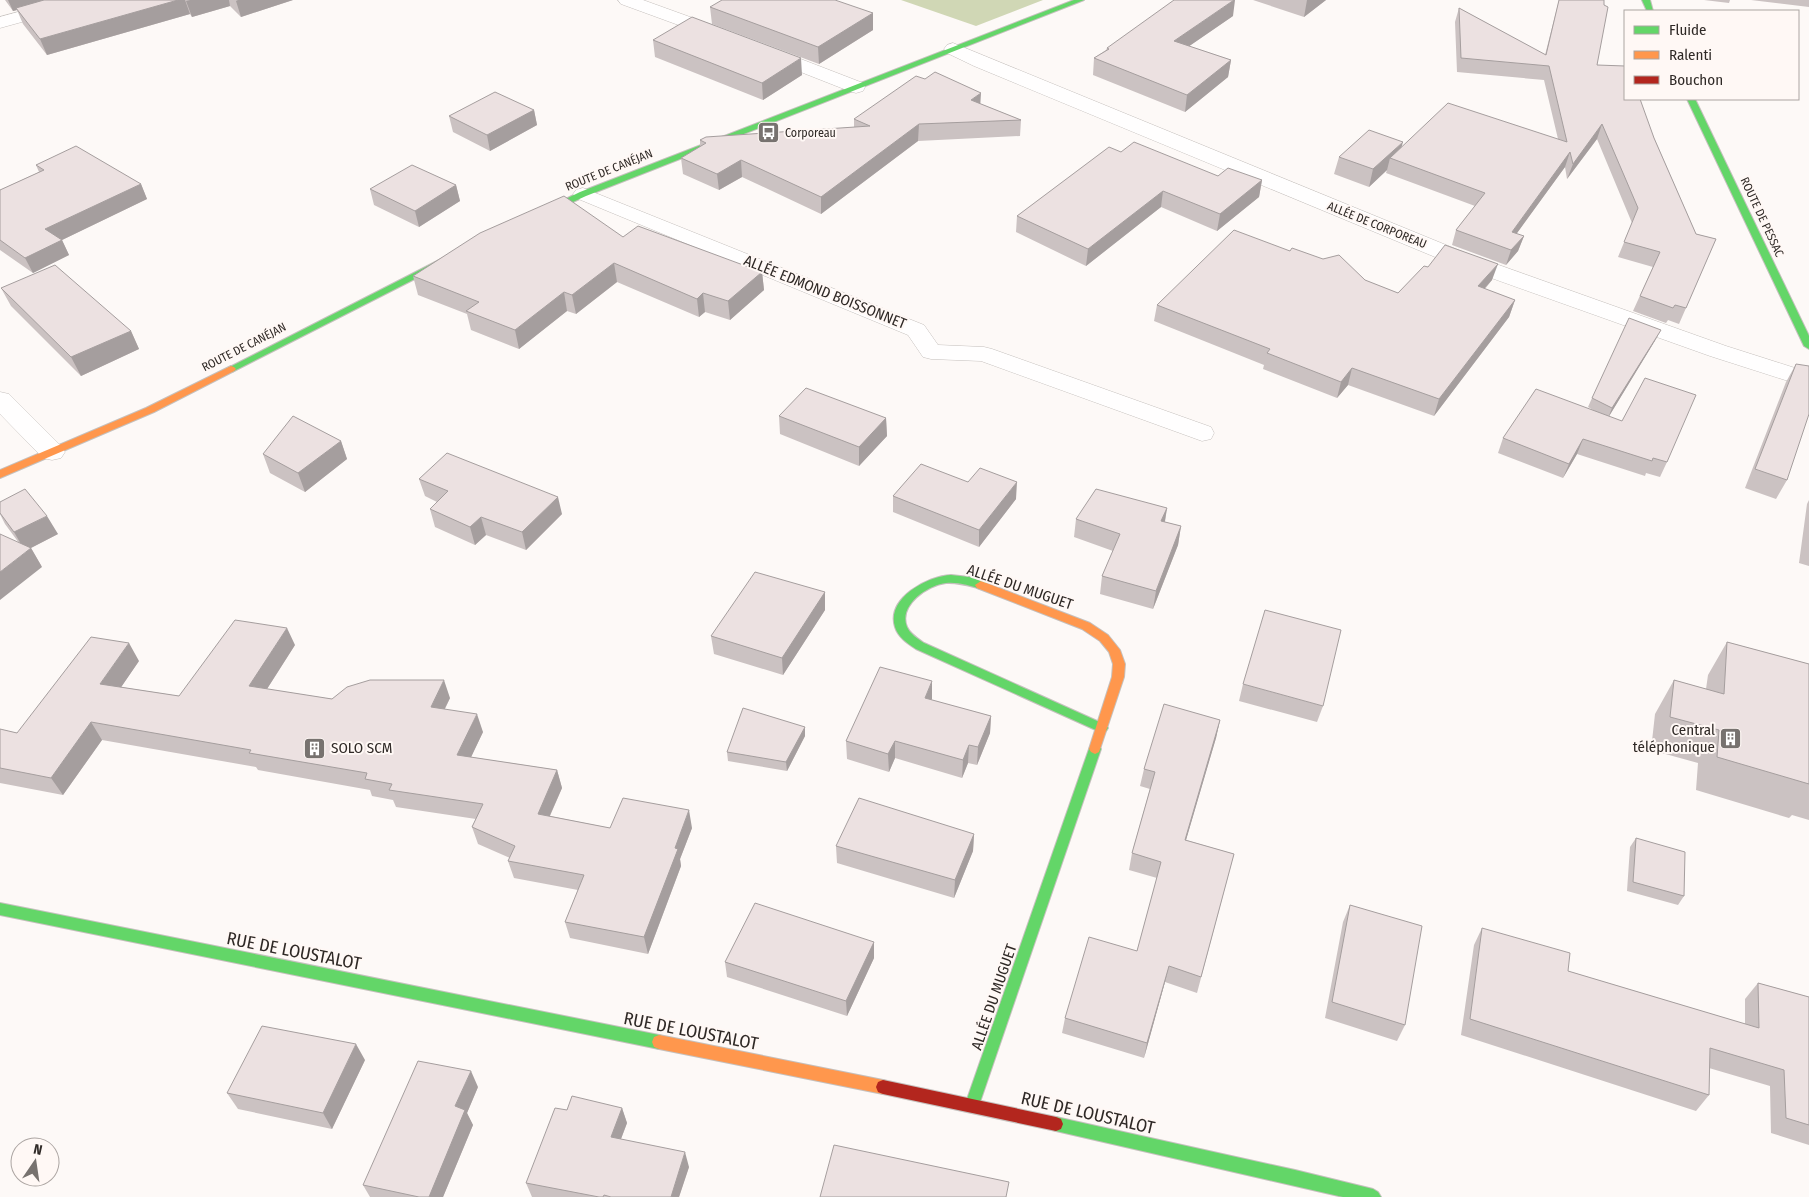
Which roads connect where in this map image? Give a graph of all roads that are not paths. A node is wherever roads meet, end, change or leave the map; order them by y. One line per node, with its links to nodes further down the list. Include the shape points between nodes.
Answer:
1 (81, 0): 4 (street)
2 (628, 0): 5 (street)
3 (1080, 0): 7 (street, ROUTE DE CANÉJAN)
4 (0, 23)
5 (736, 40)
6 (754, 47): 8 (street)
7 (953, 49): 8 (street, ROUTE DE CANÉJAN); 14 (street, ALLÉE DE CORPOREAU, via 1460,259 1718,351 1793,375)
8 (856, 87): 10 (street, ROUTE DE CANÉJAN)
9 (1691, 100): 13 (street, ROUTE DE PESSAC)
10 (583, 194): 11 (street, ROUTE DE CANÉJAN); 16 (street, ALLÉE EDMOND BOISSONNET, via 916,330 930,352 984,354)
11 (522, 222)
12 (461, 252): 17 (street, ROUTE DE CANÉJAN, via 150,410)
13 (1809, 346)
14 (1809, 376)
15 (0, 400): 17 (street)
16 (1202, 433)
17 (52, 452): 18 (street, ROUTE DE CANÉJAN)
18 (0, 474)
19 (1102, 728): 19 (street, ALLÉE DU MUGUET, via 1119,671 1116,657 1099,633 970,581 948,579 925,585 910,597 901,613 900,626 920,646); 21 (street, ALLÉE DU MUGUET)
20 (0, 909): 21 (street, RUE DE LOUSTALOT)
21 (972, 1105): 22 (street, RUE DE LOUSTALOT)
22 (1373, 1197)

